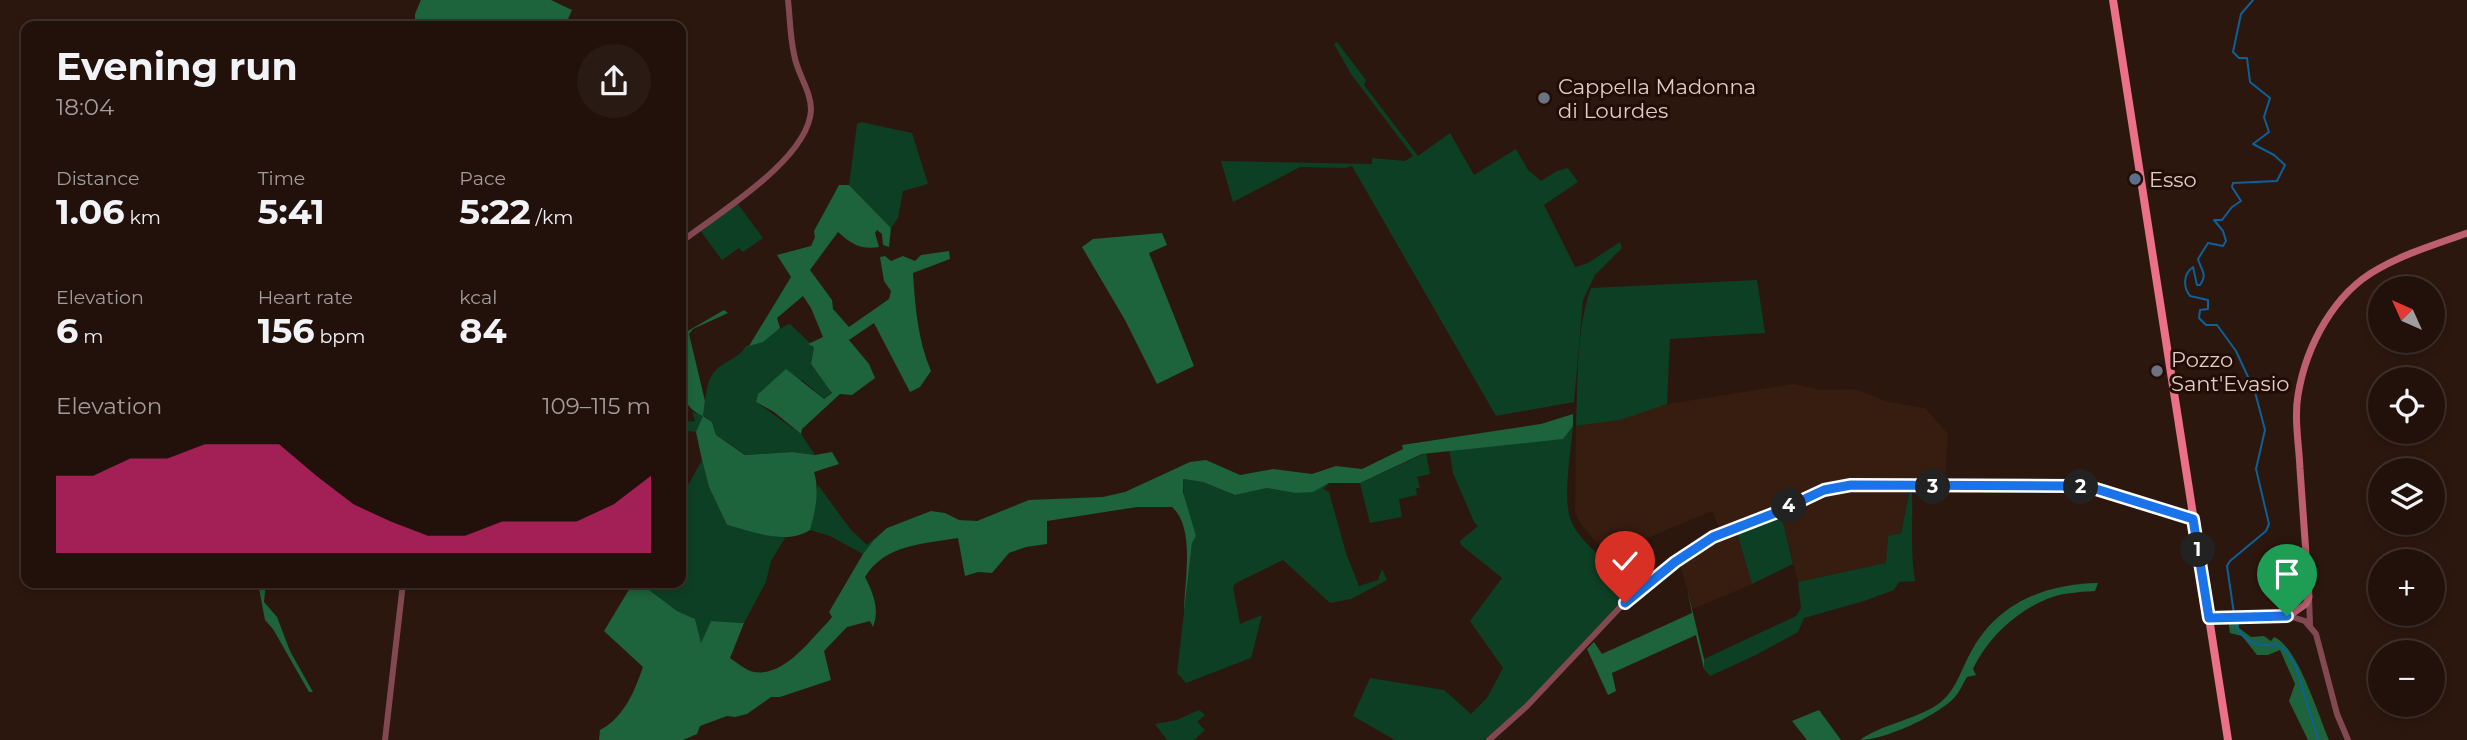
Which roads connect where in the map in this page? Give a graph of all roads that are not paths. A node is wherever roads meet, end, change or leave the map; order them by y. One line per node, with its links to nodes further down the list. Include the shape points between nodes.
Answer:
1 (788, 0): 4 (street, via 794,55 810,101 808,125 782,164)
2 (2113, 0): 5 (main road)
3 (2467, 233): 7 (main road, via 2377,269 2341,301 2314,341 2296,411)
4 (686, 238)
5 (2193, 519): 9 (main road); 12 (street, via 2082,487 1865,485 1824,490 1713,537 1675,562 1626,601)
6 (402, 588): 11 (street)
7 (2309, 597): 8 (main road); 10 (street)
8 (2289, 616): 9 (main road); 10 (street)
9 (2209, 618): 13 (main road)
10 (2310, 625): 14 (street)
11 (385, 740)
12 (1489, 740)
13 (2228, 740)
14 (2348, 740)

